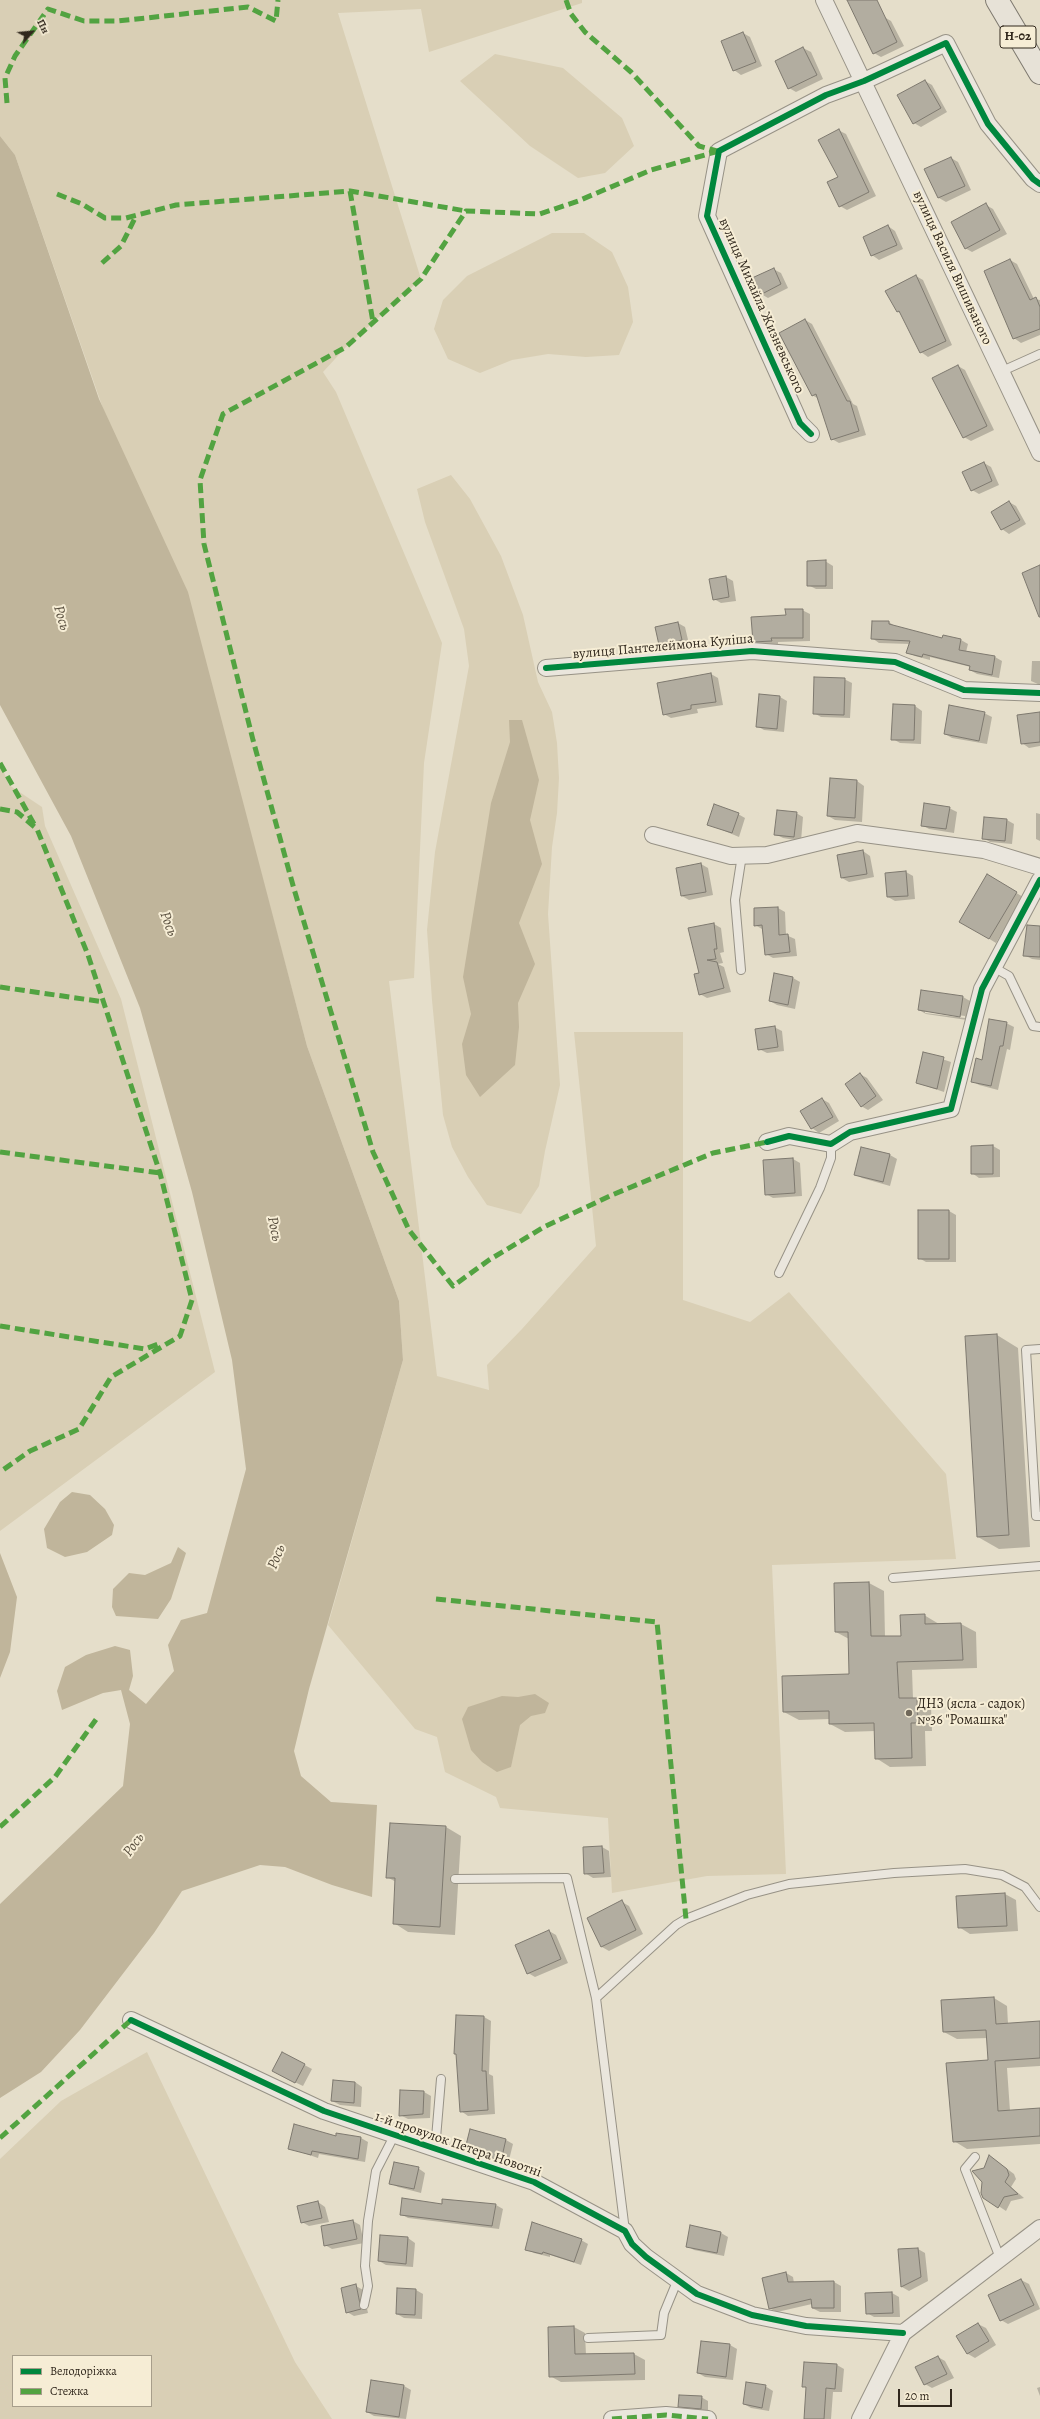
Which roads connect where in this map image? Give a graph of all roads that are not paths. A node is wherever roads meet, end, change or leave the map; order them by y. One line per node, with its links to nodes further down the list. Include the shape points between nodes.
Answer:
1 (824, 0): 4 (street, вулиця Василя Вишиваного)
2 (997, 0): 3 (main road, Н-02)
3 (1040, 73)
4 (864, 81): 5 (street, via 946,43 988,124 1033,179); 7 (street, вулиця Василя Вишиваного); 8 (street, вулиця Михайла Жизневського, via 826,95 719,151 707,216 800,423)
5 (1040, 184)
6 (1040, 354): 7 (lane)
7 (1000, 372): 9 (street, вулиця Василя Вишиваного)
8 (811, 434)
9 (1040, 453)
10 (546, 668): 11 (street, вулиця Пантелеймона Куліша, via 752,651 895,662 964,690)
11 (1040, 693)
12 (653, 834): 13 (street, via 730,856)
13 (742, 855): 14 (street, via 767,855 857,834 984,850); 17 (lane, via 735,900)
14 (1040, 866)
15 (1040, 880): 16 (street)
16 (993, 967): 18 (lane, via 1009,976 1033,1026); 20 (street, via 982,989 951,1109 850,1132)
17 (741, 970)
18 (1040, 1027)
19 (767, 1142): 20 (street, via 790,1136)
20 (831, 1144): 21 (lane, via 831,1158 820,1188)
21 (779, 1273)
22 (1040, 1349): 23 (lane, via 1026,1350 1036,1516)
23 (1040, 1516)
24 (1040, 1566): 25 (lane)
25 (893, 1578)
26 (455, 1878): 28 (lane, via 567,1878)
27 (1040, 1907): 28 (lane, via 1025,1887 1002,1875 965,1869 894,1873 789,1884 747,1895 686,1919 676,1925)
28 (596, 1998): 35 (lane)
29 (131, 2020): 31 (street, 1-й провулок Петера Новотні, via 324,2111)
30 (441, 2079): 32 (lane)
31 (394, 2136): 32 (street, 1-й провулок Петера Новотні); 38 (lane, via 376,2171 368,2221 365,2266 368,2286)
32 (435, 2150): 35 (street, 1-й провулок Петера Новотні, via 534,2182)
33 (975, 2157): 36 (lane, via 965,2169)
34 (1040, 2228): 36 (street)
35 (625, 2231): 37 (street, 1-й провулок Петера Новотні, via 632,2244)
36 (1000, 2258): 39 (street)
37 (678, 2279): 39 (street, 1-й провулок Петера Новотні, via 697,2294 752,2315 806,2326); 40 (lane, via 664,2313 661,2335)
38 (364, 2305)
39 (903, 2333): 43 (street)
40 (588, 2338)
41 (612, 2419): 42 (street, via 666,2415)
42 (708, 2419)
43 (860, 2419)

